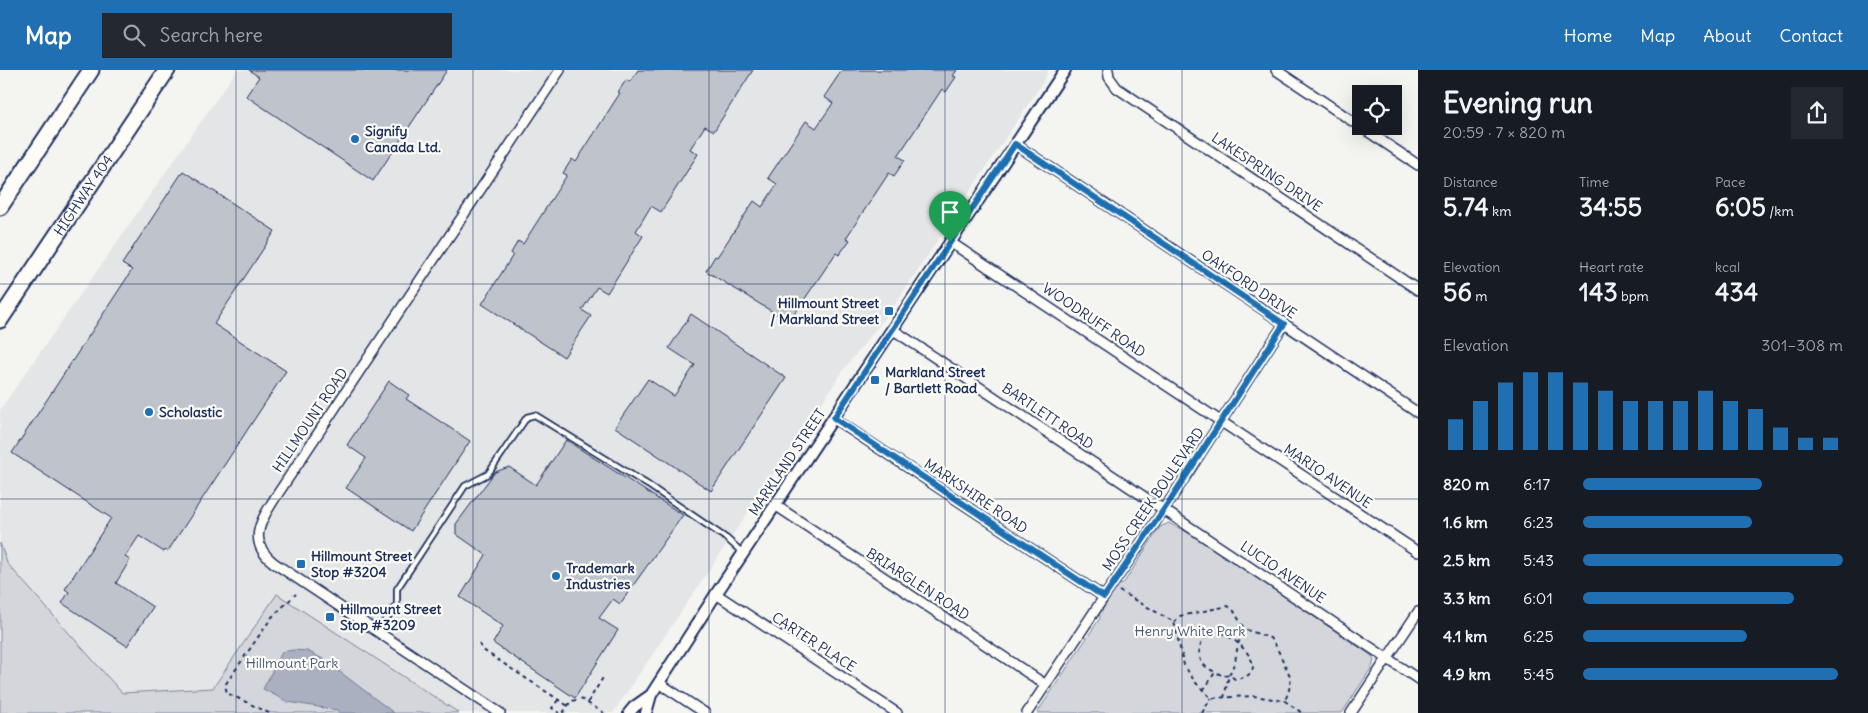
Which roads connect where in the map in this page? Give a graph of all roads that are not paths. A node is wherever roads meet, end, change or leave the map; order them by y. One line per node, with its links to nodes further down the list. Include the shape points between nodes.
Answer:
1 (92, 70): 9 (highway)
2 (167, 70): 12 (highway, HIGHWAY 404)
3 (560, 70): 25 (street, HILLMOUNT ROAD, via 260,525 259,541 266,557)
4 (1065, 70): 7 (street, MARKLAND STREET)
5 (1108, 70): 11 (street, LAKESPRING DRIVE, via 1116,88)
6 (1276, 70): 8 (street)
7 (1015, 144): 10 (street, MARKLAND STREET); 13 (street, OAKFORD DRIVE)
8 (1418, 165)
9 (0, 206)
10 (950, 242): 14 (street, MARKLAND STREET); 17 (street, WOODRUFF ROAD)
11 (1418, 290)
12 (0, 320)
13 (1284, 324): 15 (street, OAKFORD DRIVE); 17 (street, MOSS CREEK BOULEVARD)
14 (892, 329): 16 (street, MARKLAND STREET); 19 (street, BARTLETT ROAD)
15 (1418, 413)
16 (834, 418): 18 (street, MARKLAND STREET); 23 (street, MARKSHIRE ROAD)
17 (1222, 422): 19 (street, MOSS CREEK BOULEVARD); 20 (street, MARIO AVENUE)
18 (775, 506): 21 (street, MARKLAND STREET); 29 (street, BRIARGLEN ROAD)
19 (1164, 510): 23 (street, MOSS CREEK BOULEVARD); 26 (street, LUCIO AVENUE)
20 (1418, 552)
21 (743, 553): 22 (street, MARKLAND STREET); 25 (lane, via 648,485 536,415 527,417 488,474 465,486 397,589 398,604)
22 (716, 594): 28 (street, MARKLAND STREET); 35 (street, CARTER PLACE)
23 (1104, 597): 29 (street, MOSS CREEK BOULEVARD)
24 (1418, 612): 26 (street)
25 (377, 632): 31 (street, HILLMOUNT ROAD)
26 (1387, 658): 27 (street, LUCIO AVENUE); 37 (street)
27 (1418, 679)
28 (659, 683): 30 (street, MARKLAND STREET); 34 (street)
29 (1046, 685): 36 (street, MOSS CREEK BOULEVARD)
30 (651, 695): 32 (street, MARKLAND STREET); 33 (street, MARKLAND STREET)
31 (500, 713)
32 (629, 713)
33 (646, 713)
34 (705, 713)
35 (898, 713)
36 (1028, 713)
37 (1351, 713)

